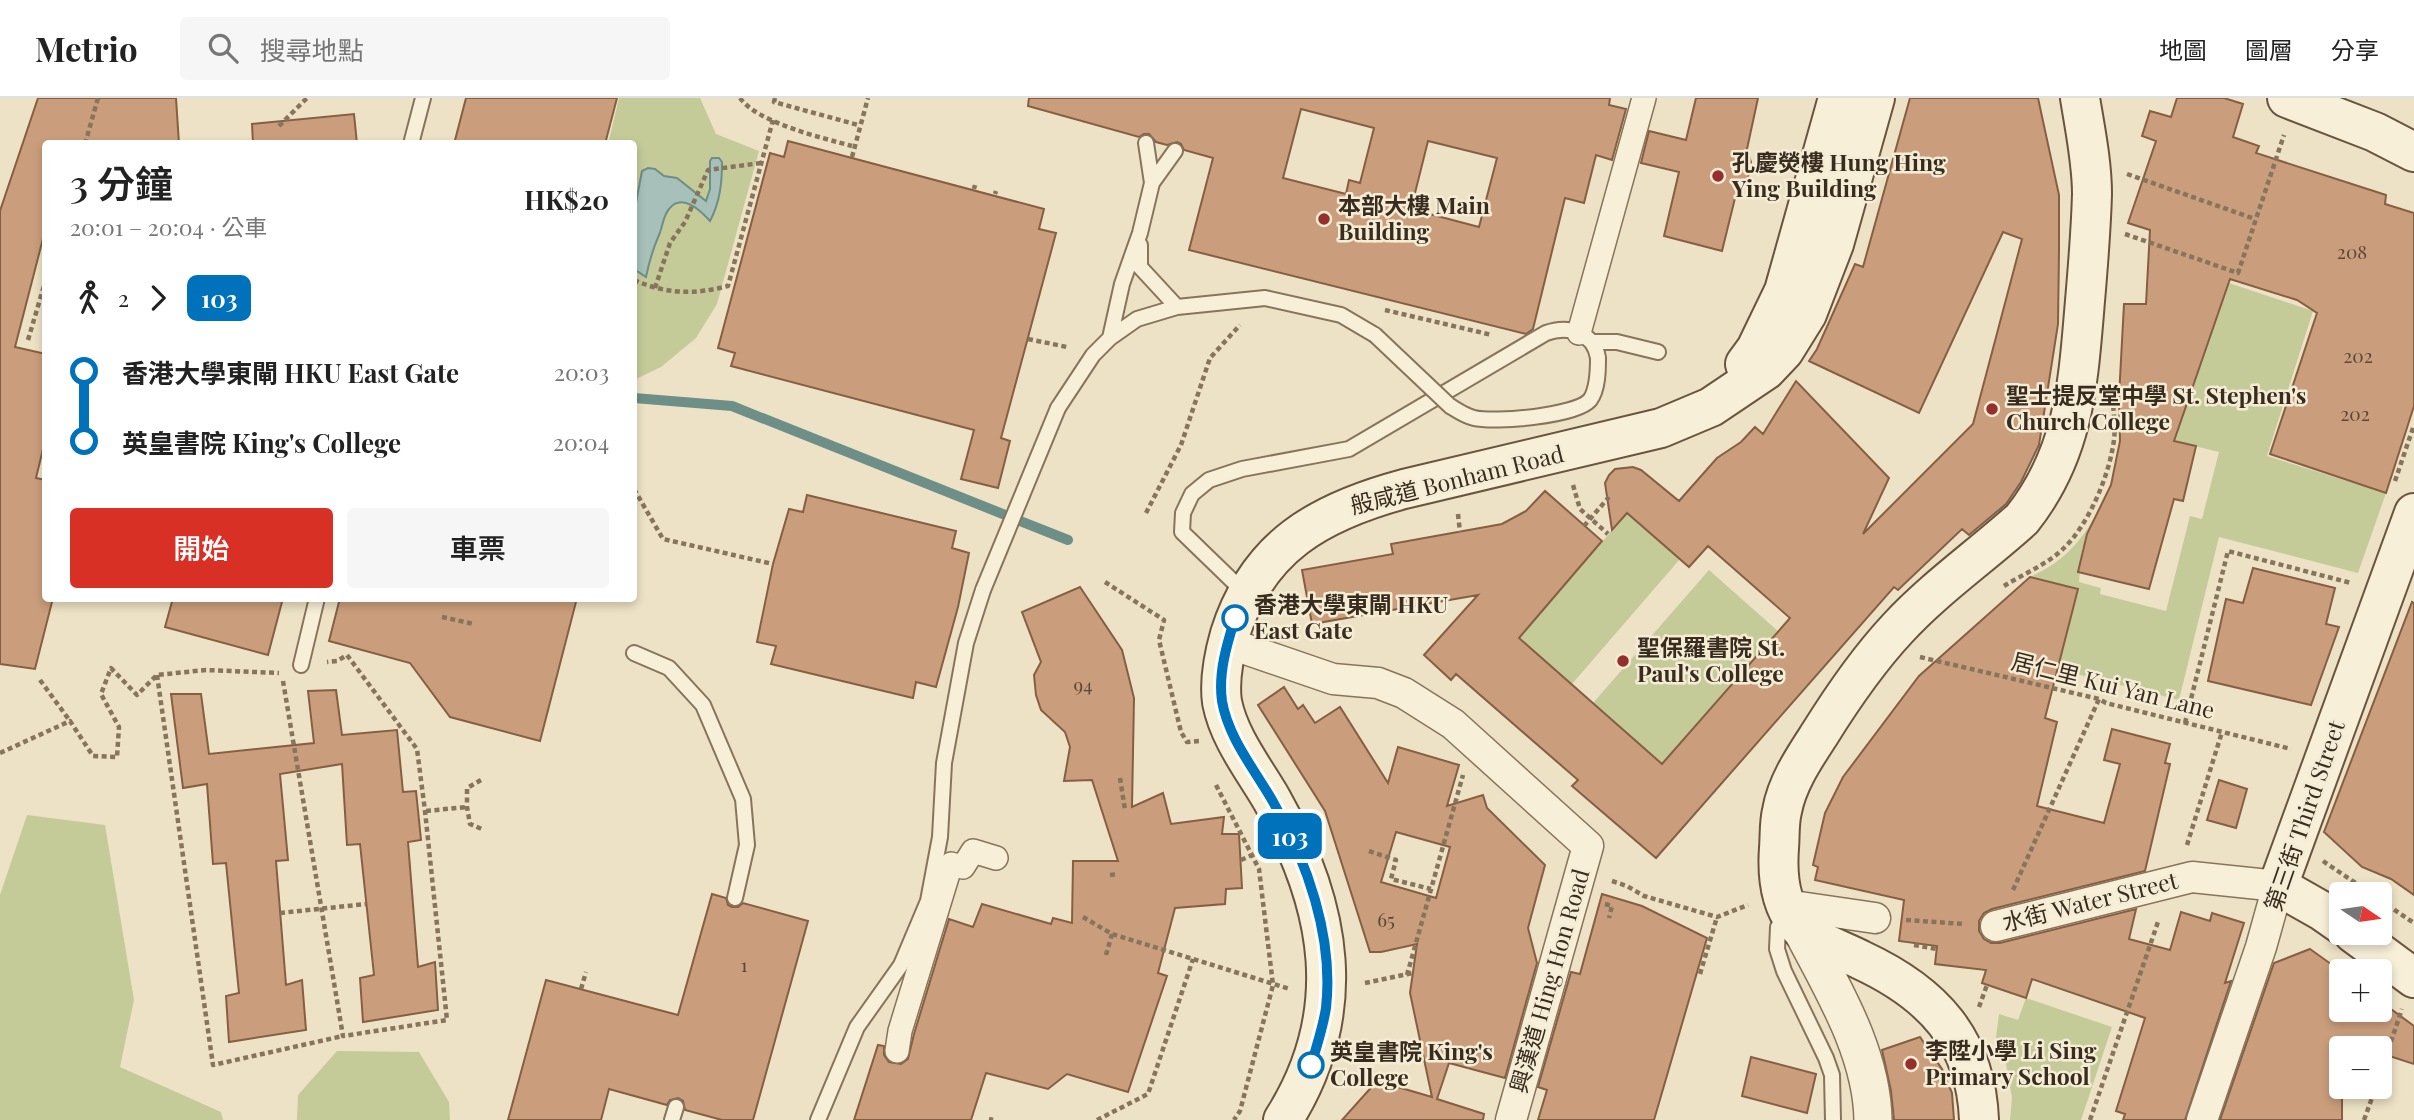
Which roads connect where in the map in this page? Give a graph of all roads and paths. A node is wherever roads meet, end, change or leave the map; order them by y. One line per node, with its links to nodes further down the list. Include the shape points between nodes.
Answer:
1 (99, 98): 15 (path)
2 (307, 98): 14 (path)
3 (423, 98): 16 (lane)
4 (740, 98): 12 (path)
5 (775, 98): 13 (path, via 774,102)
6 (868, 98): 21 (path)
7 (1644, 98): 34 (street)
8 (1838, 98): 41 (main road, 般咸道 Bonham Road, via 1784,291 1756,349)
9 (1875, 98): 41 (main road, 般咸道 Bonham Road, via 1834,244 1807,314 1766,370)
10 (2080, 98): 96 (main road, via 2092,192 2079,373 2062,450 2022,519 1900,626 1834,710 1802,761 1782,811 1778,881)
11 (2288, 111): 20 (main road, via 2375,132); 25 (path)
12 (773, 120): 18 (path); 22 (path)
13 (858, 125)
14 (279, 126)
15 (86, 140)
16 (412, 140)
17 (1146, 144): 24 (lane)
18 (852, 146)
19 (1175, 151): 24 (lane)
20 (2414, 152)
21 (852, 157)
22 (761, 163): 29 (path, via 708,170 685,222 670,243); 29 (path, via 728,286 703,293)
23 (2126, 174): 25 (path)
24 (1152, 183): 27 (lane)
25 (2255, 219): 26 (path, via 2238,273)
26 (2117, 231)
27 (1140, 233): 32 (lane, via 1140,267); 35 (lane)
28 (637, 281): 29 (path)
29 (655, 289)
30 (42, 293): 37 (path)
31 (1265, 298): 32 (lane); 34 (lane, bridge, via 1341,315 1376,335 1450,406 1487,420 1530,418 1577,408 1590,400 1598,358 1597,349); 45 (path, via 1210,358 1181,445)
32 (1177, 307): 35 (lane, via 1137,319)
33 (1374, 308): 38 (path)
34 (1586, 337): 38 (lane, via 1557,329); 40 (lane)
35 (1110, 338): 122 (lane, bridge, via 1093,355 1058,408 983,590 966,643 944,763 940,838 928,901 901,965 857,1027)
36 (1028, 339): 39 (path)
37 (28, 340)
38 (1529, 344): 54 (lane, via 1349,449 1242,468 1209,480 1192,494 1183,513 1182,532)
39 (1067, 347)
40 (1658, 352)
41 (1711, 407): 54 (main road, 般咸道 Bonham Road, via 1634,436 1369,498 1337,511 1292,539)
42 (1573, 486): 50 (path, via 1580,509)
43 (637, 494): 51 (path, via 663,539)
44 (1609, 497): 47 (path, bridge)
45 (1146, 513)
46 (1458, 515): 48 (path)
47 (1584, 526)
48 (1460, 531)
49 (2411, 533): 89 (main road, 第三街 Third Street)
50 (1608, 534)
51 (773, 564)
52 (1105, 582): 68 (path, via 1164,620 1159,640 1181,732 1187,742)
53 (2361, 586): 66 (path, via 2228,551)
54 (1246, 594): 58 (main road, 般咸道 Bonham Road)
55 (316, 602): 61 (lane)
56 (443, 617): 57 (path)
57 (474, 624)
58 (1228, 643): 69 (street, 興漢道 Hing Hon Road, via 1334,678 1378,683 1404,693); 125 (main road, 般咸道 Bonham Road, via 1222,701 1293,841 1326,949 1326,1009 1319,1040)
59 (634, 653): 91 (lane, via 669,668 703,705 743,799 747,845)
60 (1915, 656): 64 (path, 居仁里 Kui Yan Lane)
61 (301, 665): 77 (path, via 337,661 347,655 417,749)
62 (157, 675): 65 (path, via 137,695 111,668 101,694 119,727 117,757 93,756); 118 (path, via 206,670 282,673); 118 (path, via 213,1065)
63 (40, 680): 65 (path)
64 (2099, 699): 66 (path, 居仁里 Kui Yan Lane); 102 (path)
65 (70, 722): 71 (path)
66 (2185, 723): 67 (path, 居仁里 Kui Yan Lane)
67 (2222, 732): 70 (path, 居仁里 Kui Yan Lane); 81 (path)
68 (1205, 738)
69 (1473, 741): 90 (path); 126 (street, 興漢道 Hing Hon Road, via 1588,846)
70 (2302, 752)
71 (0, 753)
72 (1120, 778): 76 (path, bridge)
73 (481, 780): 75 (path, via 467,788)
74 (1214, 780): 80 (path)
75 (467, 807): 77 (path); 78 (path, via 470,824)
76 (1125, 810)
77 (425, 811): 118 (path, via 447,1020)
78 (484, 830)
79 (1369, 851): 90 (path, via 1396,860 1391,879)
80 (1252, 855): 84 (path); 112 (path, via 1259,869)
81 (2183, 856)
82 (2316, 856): 87 (path)
83 (996, 858): 120 (street, via 973,851 963,867 951,864)
84 (1241, 860)
85 (1118, 874): 86 (path)
86 (1110, 875)
87 (2354, 882)
88 (1627, 886): 99 (path)
89 (2278, 886): 97 (main road, 水街 Water Street); 102 (street, 水街 Water Street, via 2192,877); 131 (street, 第三街 Third Street)
90 (1431, 889): 111 (path, via 1410,974)
91 (735, 898)
92 (366, 904): 95 (path, bridge)
93 (2392, 908): 101 (path)
94 (2162, 911): 130 (path)
95 (280, 913)
96 (1785, 914): 99 (path); 100 (street); 127 (lane, via 1778,928 1777,949 1832,1076); 128 (street, via 1832,987 1858,1047); 129 (main road, via 1909,987 1945,1019 1969,1061 1978,1092)
97 (2329, 916)
98 (1083, 917): 103 (path)
99 (1717, 917): 110 (path)
100 (1875, 918): 102 (path, 水街 Water Street)
101 (2414, 923)
102 (1996, 926)
103 (1112, 934): 107 (path); 108 (path)
104 (1912, 944): 106 (path)
105 (2365, 945): 115 (main road)
106 (1936, 949)
107 (1106, 955)
108 (1193, 960): 112 (path); 123 (path, via 1147,1094)
109 (586, 972): 114 (path)
110 (1700, 974)
111 (1366, 983)
112 (1273, 985): 116 (path); 124 (path)
113 (1987, 985): 117 (path)
114 (581, 989)
115 (2409, 990): 119 (path)
116 (1294, 991)
117 (1976, 1018)
118 (343, 1036)
119 (2392, 1039)
120 (897, 1051)
121 (2372, 1099): 132 (path)
122 (818, 1120)
123 (1097, 1120)
124 (1234, 1120)
125 (1283, 1120)
126 (1511, 1120)
127 (1833, 1120)
128 (1872, 1120)
129 (1979, 1120)
130 (2091, 1120)
131 (2202, 1120)
132 (2364, 1120)

